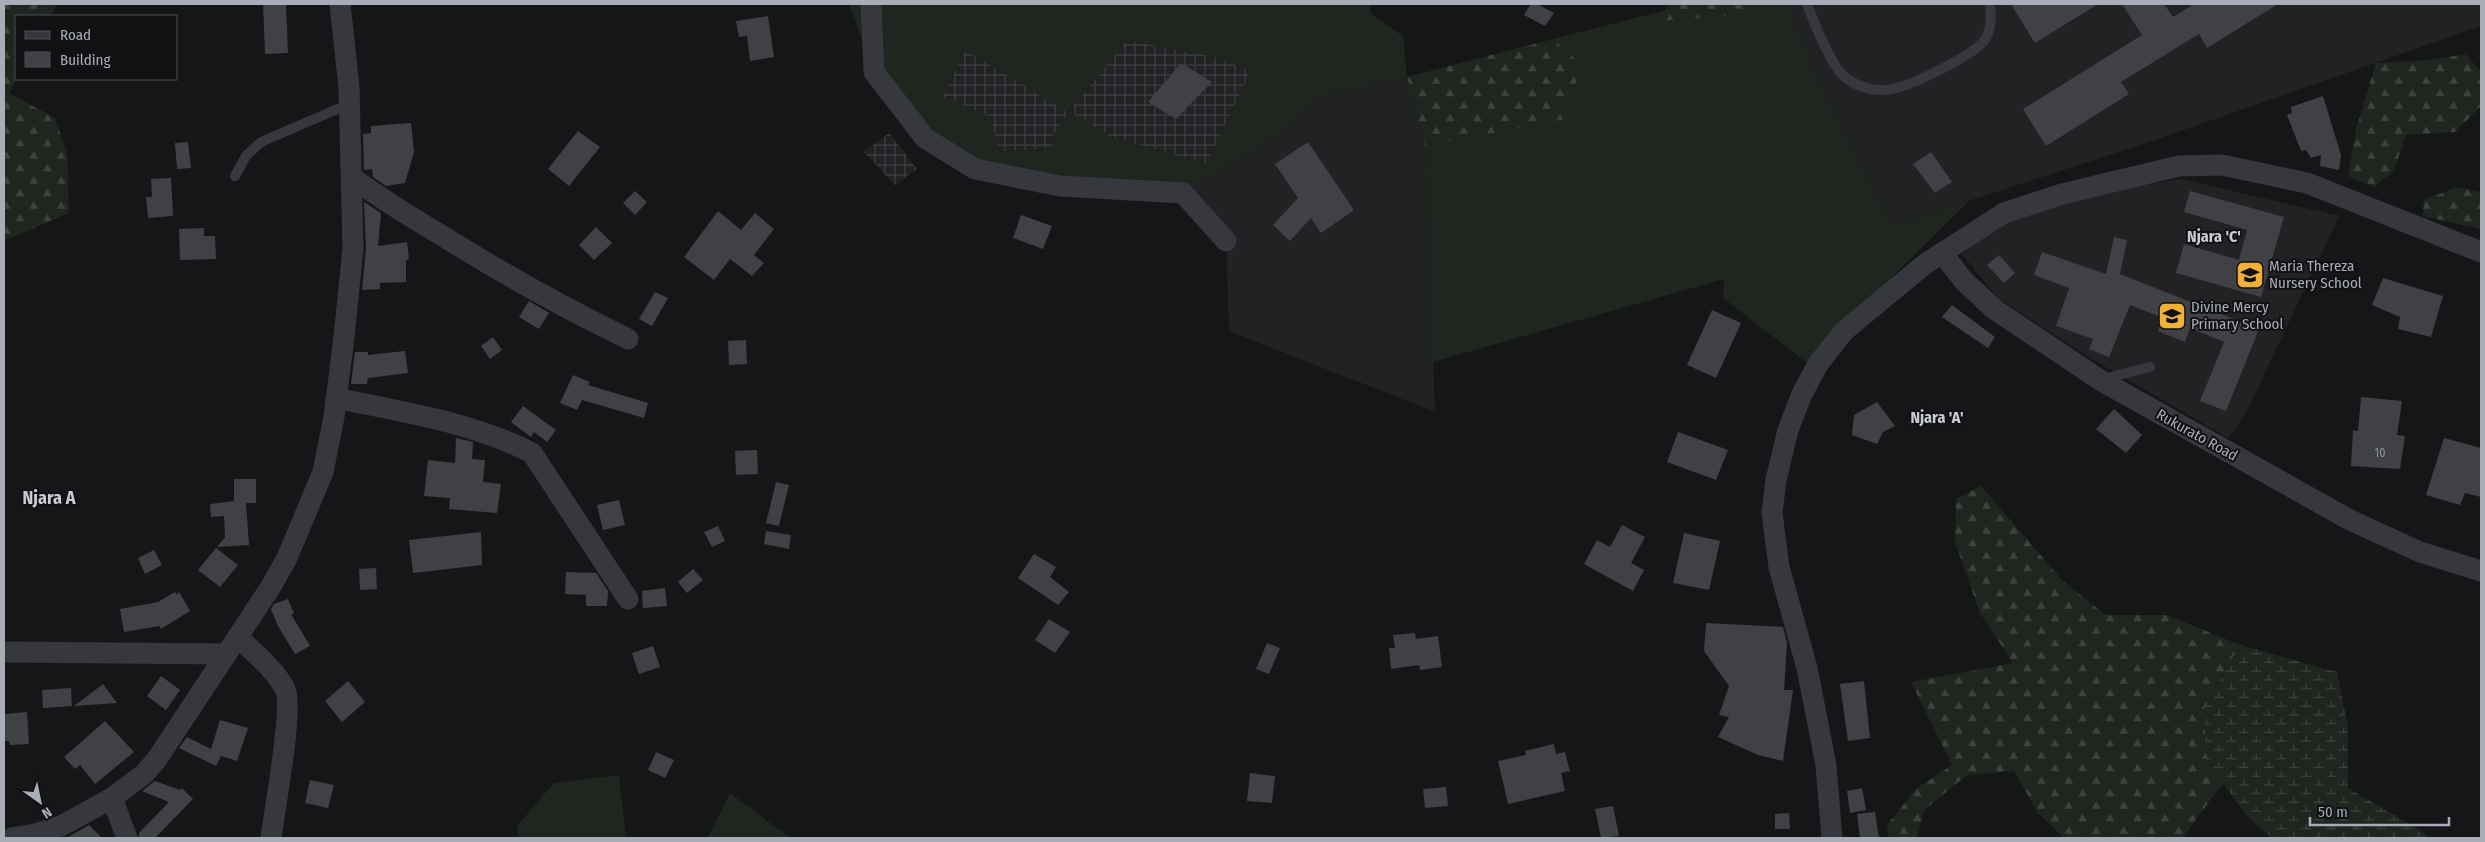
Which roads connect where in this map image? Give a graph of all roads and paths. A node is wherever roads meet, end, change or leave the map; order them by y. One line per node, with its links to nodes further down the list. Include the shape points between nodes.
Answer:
1 (340, 4): 5 (street)
2 (870, 4): 8 (street, via 874,72 925,138 976,169 1060,186 1184,193)
3 (1807, 4): 4 (lane, via 1822,41 1845,78 1863,87 1886,90 1934,72 1985,40 1991,22)
4 (1990, 4)
5 (349, 104): 6 (lane, via 261,142 246,156); 7 (street)
6 (235, 176)
7 (352, 177): 11 (street, via 489,265); 14 (street, via 353,248)
8 (1226, 241)
9 (2481, 252): 10 (street, via 2307,183 2222,165 2179,166 2062,194 2004,213)
10 (1942, 253): 13 (street, Rukurato Road, via 1964,281 1994,309); 24 (street, via 1844,331 1818,364 1788,430 1776,480 1772,513 1780,567 1807,668 1826,765)
11 (628, 339)
12 (2150, 367): 13 (lane)
13 (2100, 380): 15 (street, Rukurato Road, via 2350,520 2420,552)
14 (336, 398): 16 (street, via 474,429 532,453); 17 (street, via 323,472 286,560)
15 (2481, 571)
16 (628, 599)
17 (238, 637): 19 (street); 23 (street, via 272,672 286,692 285,741)
18 (4, 652): 19 (street)
19 (226, 654): 20 (street, via 156,759 144,774)
20 (112, 798): 21 (street, via 61,826); 22 (street)
21 (11, 838)
22 (126, 838)
23 (271, 838)
24 (1832, 838)

